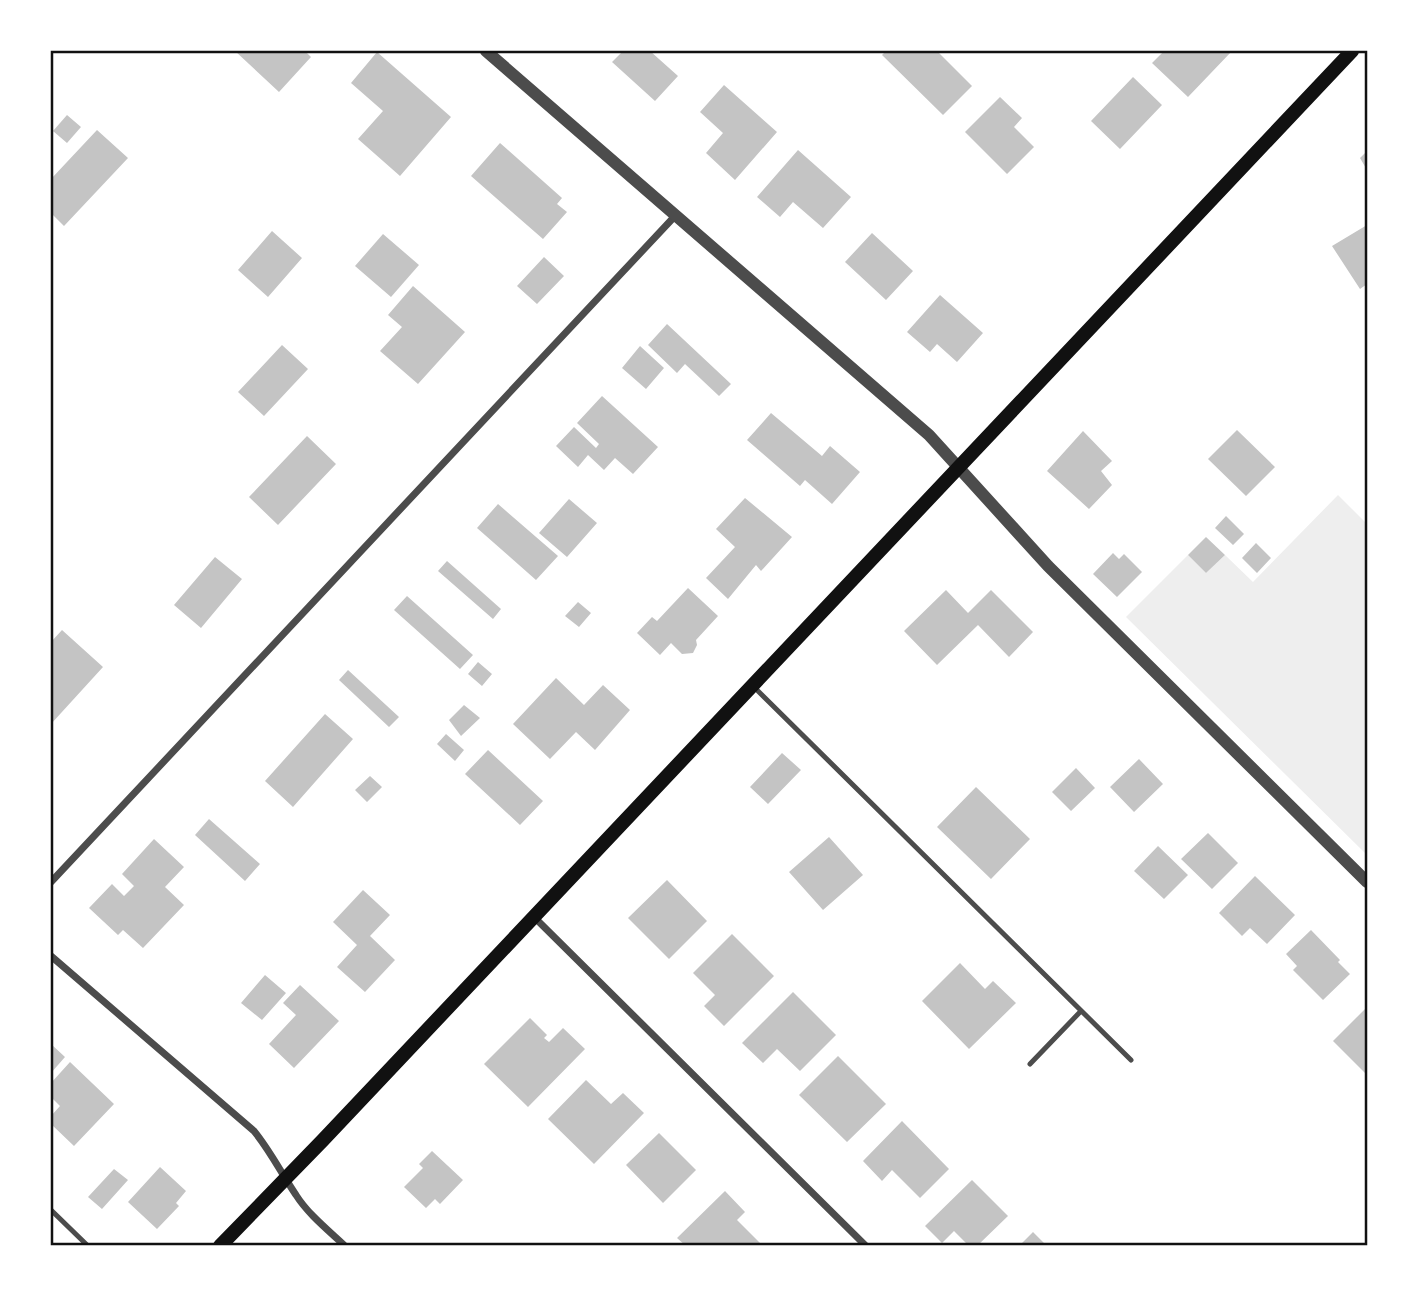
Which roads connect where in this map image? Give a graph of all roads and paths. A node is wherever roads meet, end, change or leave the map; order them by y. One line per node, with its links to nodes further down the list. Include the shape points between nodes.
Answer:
1 (486, 51): 3 (street)
2 (1352, 51): 4 (main road)
3 (675, 216): 4 (street, via 929,435); 6 (street)
4 (958, 467): 5 (main road); 7 (street, via 1048,566)
5 (752, 685): 8 (main road); 10 (lane)
6 (51, 882)
7 (1367, 882)
8 (533, 916): 13 (main road); 18 (street)
9 (51, 956): 13 (street, via 254,1131)
10 (1081, 1011): 11 (lane); 12 (lane)
11 (1130, 1060)
12 (1030, 1063)
13 (286, 1178): 16 (main road); 17 (street, via 309,1212)
14 (51, 1210): 15 (lane)
15 (88, 1246)
16 (220, 1246)
17 (345, 1246)
18 (866, 1246)

